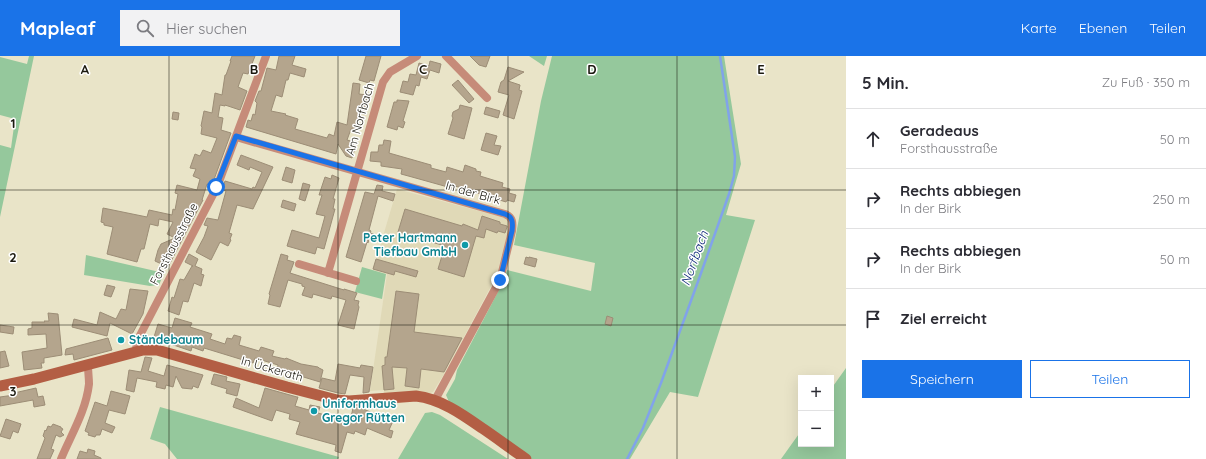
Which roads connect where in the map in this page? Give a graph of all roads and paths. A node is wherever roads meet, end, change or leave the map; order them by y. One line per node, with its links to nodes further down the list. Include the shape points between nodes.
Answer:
1 (266, 56): 5 (street, Forsthausstraße)
2 (417, 56): 6 (street, Am Norfbach, via 390,72 383,82)
3 (446, 56): 4 (street)
4 (486, 98)
5 (236, 136): 6 (street, In der Birk); 10 (street, Forsthausstraße, via 216,187 136,343)
6 (358, 172): 8 (street, Am Norfbach); 13 (street, In der Birk, via 505,214 513,223 500,280)
7 (299, 264): 8 (street)
8 (328, 273): 9 (street)
9 (356, 281)
10 (137, 352): 11 (main road, In Ückerath); 13 (main road, In Ückerath, via 150,349 163,351 337,400 416,396)
11 (88, 365): 12 (main road, In Ückerath); 14 (street, via 87,397)
12 (0, 386)
13 (435, 400): 15 (main road, In Ückerath, via 462,414)
14 (61, 459)
15 (526, 459)

